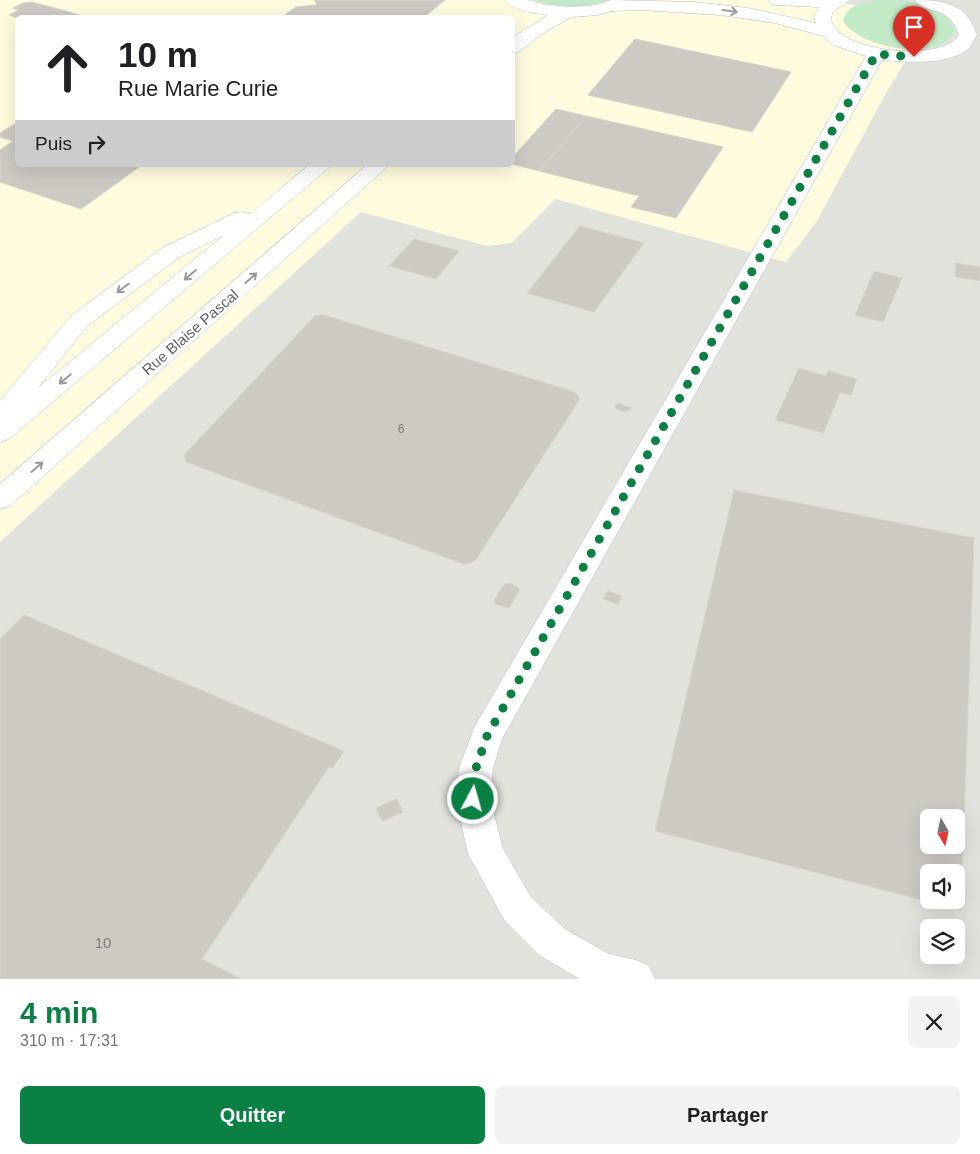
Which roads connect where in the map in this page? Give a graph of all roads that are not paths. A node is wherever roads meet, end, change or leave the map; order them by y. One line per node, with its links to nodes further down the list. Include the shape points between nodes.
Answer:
1 (777, 0): 3 (street)
2 (923, 0): 8 (street, via 955,14)
3 (837, 2): 7 (street, via 824,12 822,22)
4 (618, 3): 6 (street, via 589,11); 7 (street, one-way to 7, via 707,7 784,19)
5 (508, 4): 6 (street)
6 (570, 12): 9 (street, via 550,20)
7 (828, 32): 10 (street, via 856,49)
8 (974, 36): 10 (street, via 955,49 927,57)
9 (515, 45)
10 (876, 54): 17 (street, via 487,736 476,768 473,799 486,854 518,909 552,942 602,971)
11 (320, 167): 13 (street)
12 (377, 167): 16 (street, Rue Blaise Pascal, one-way to 12)
13 (272, 206): 14 (street, one-way to 14, via 170,253 79,321); 15 (street, one-way to 15)
14 (0, 414)
15 (0, 433)
16 (0, 499)
17 (636, 979)

